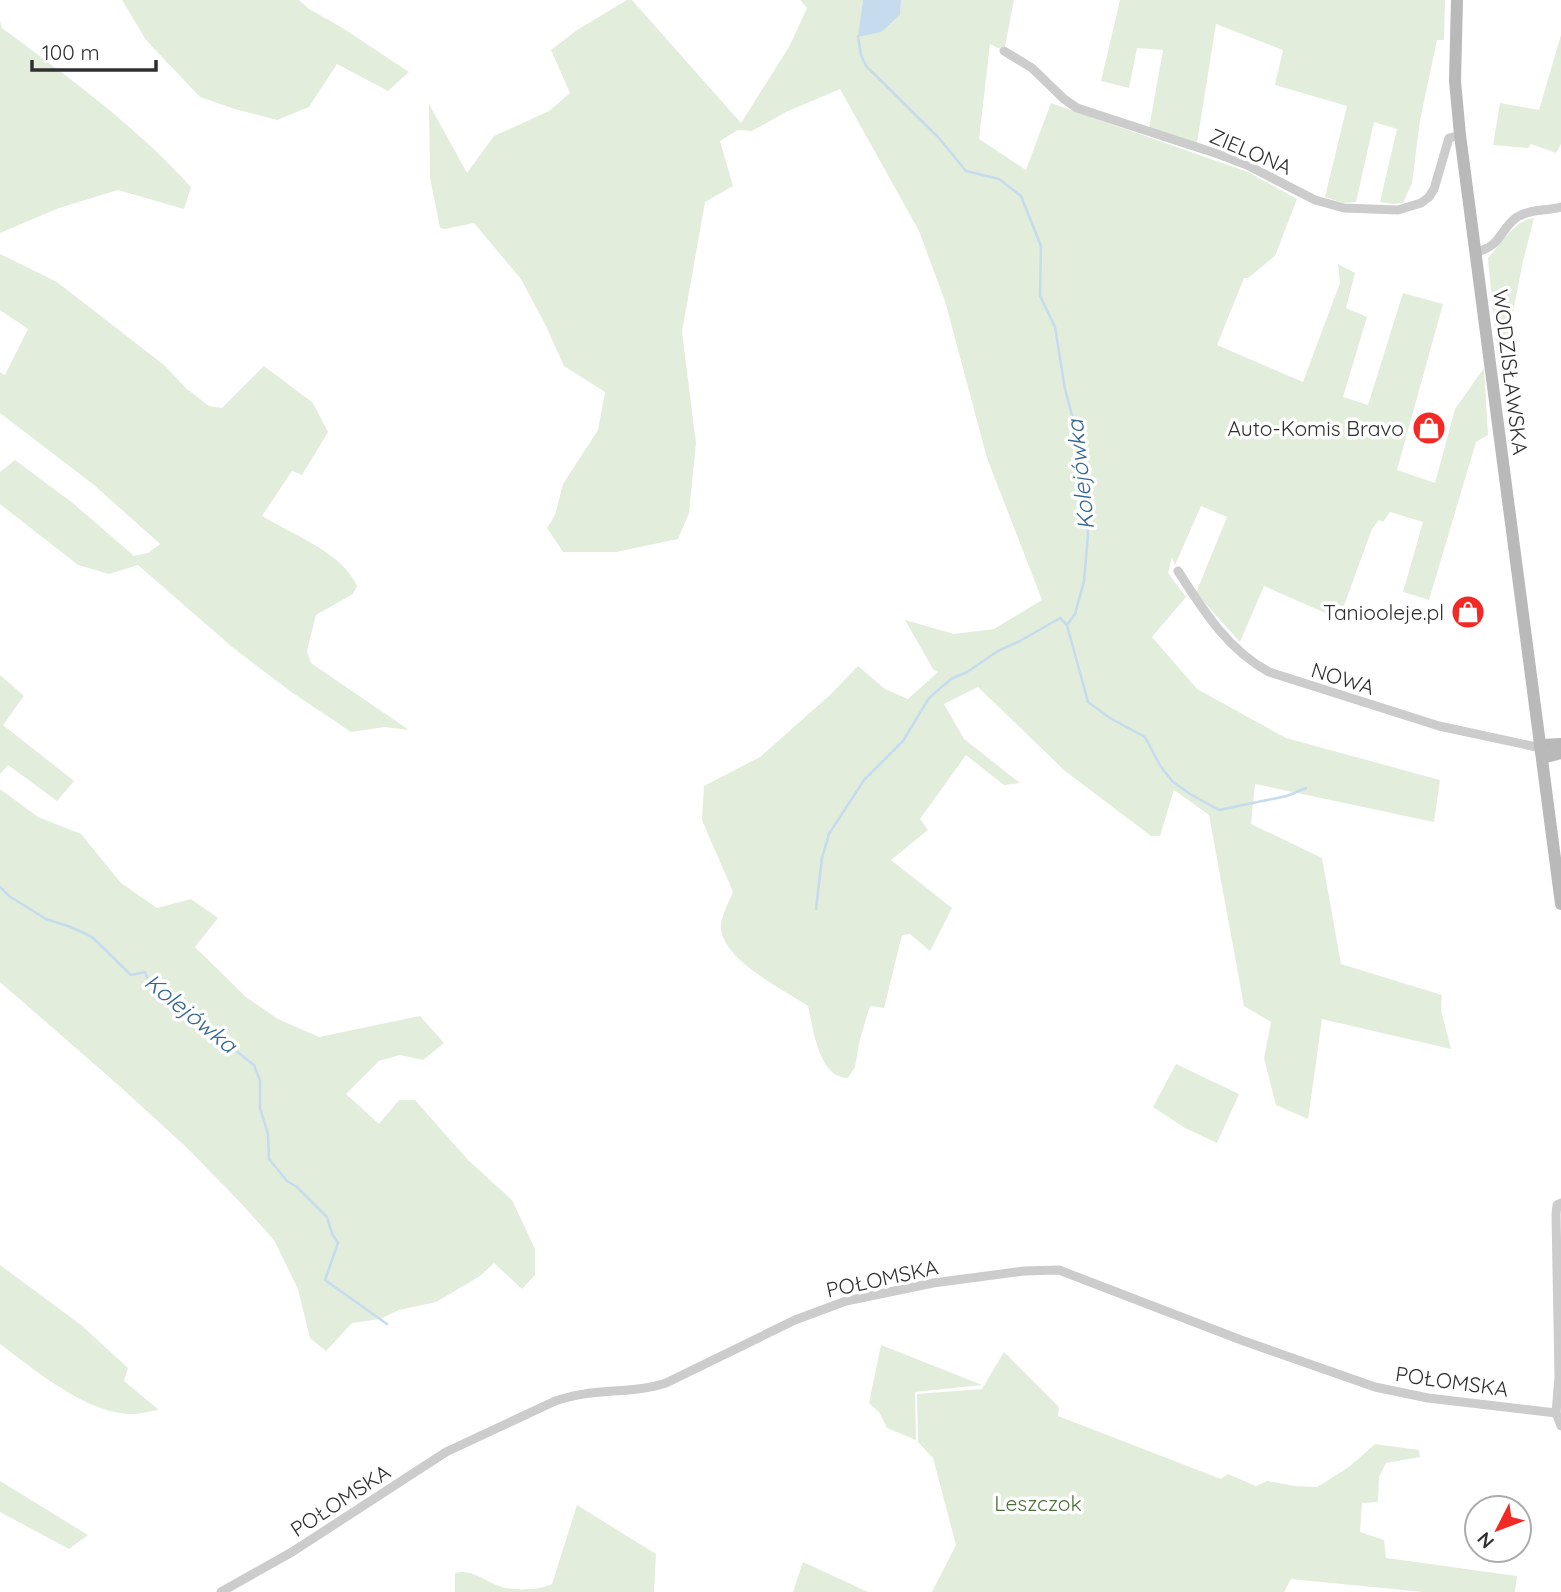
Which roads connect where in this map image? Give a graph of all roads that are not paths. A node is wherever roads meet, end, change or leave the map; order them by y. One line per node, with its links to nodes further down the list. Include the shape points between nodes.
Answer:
1 (1457, 0): 3 (main road, WODZISŁAWSKA, via 1455,69)
2 (1004, 51): 3 (street, ZIELONA, via 1032,68 1077,108 1218,154 1315,200 1344,208 1398,210 1421,203 1434,189 1449,138)
3 (1460, 135): 5 (main road, WODZISŁAWSKA)
4 (1561, 207): 5 (street, via 1526,213 1490,248)
5 (1476, 252): 8 (main road, WODZISŁAWSKA)
6 (1178, 571): 8 (street, NOWA, via 1216,627 1254,664 1269,672 1439,726)
7 (1561, 744): 8 (main road)
8 (1541, 750): 9 (main road); 10 (main road, WODZISŁAWSKA)
9 (1561, 753)
10 (1561, 904)
11 (1561, 1203): 12 (street, via 1556,1214)
12 (1556, 1413): 13 (street); 14 (street, POŁOMSKA, via 1376,1387 1059,1270 971,1278 892,1290 817,1310 690,1373 646,1389 569,1395 446,1452 292,1552)
13 (1561, 1426)
14 (221, 1592)

